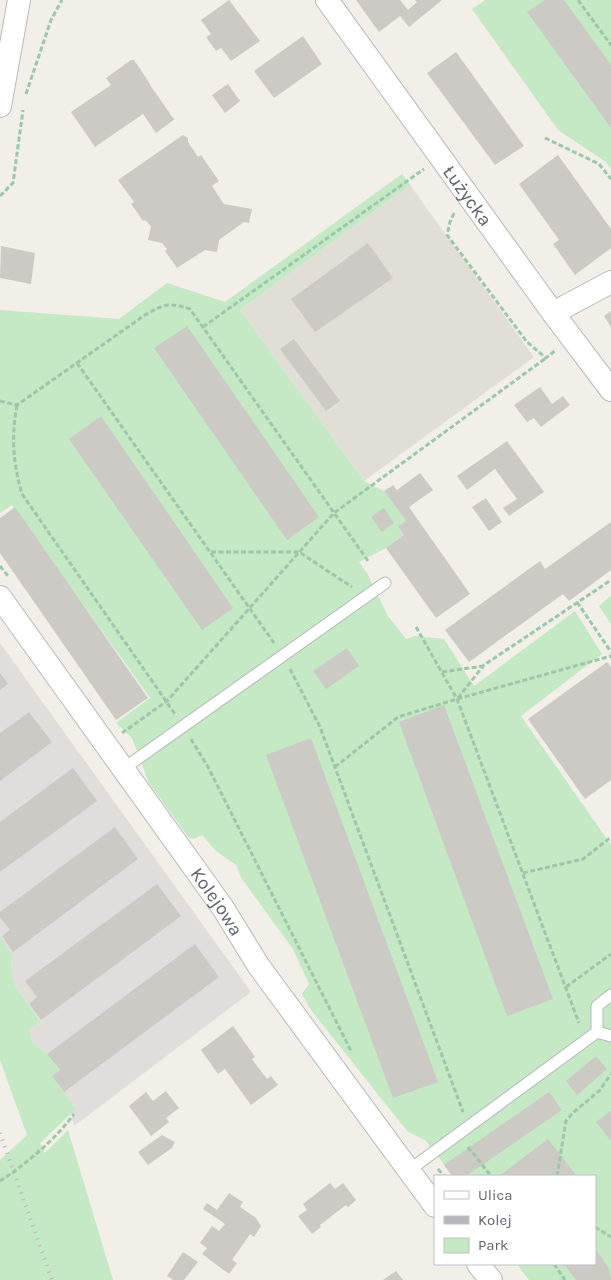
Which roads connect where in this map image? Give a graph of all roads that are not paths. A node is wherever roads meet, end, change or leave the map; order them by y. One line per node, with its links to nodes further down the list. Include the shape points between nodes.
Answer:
1 (18, 0): 4 (street)
2 (33, 0): 4 (street)
3 (327, 0): 7 (street, Łużycka)
4 (5, 76): 5 (street)
5 (0, 106)
6 (611, 282): 7 (street)
7 (553, 313): 8 (street, Łużycka)
8 (611, 390)
9 (385, 583): 11 (lane)
10 (6, 589): 11 (street, Kolejowa)
11 (123, 769): 15 (street, Kolejowa, via 223,908 258,965)
12 (611, 995): 13 (lane, via 597,1006)
13 (597, 1032): 14 (lane); 15 (lane)
14 (611, 1036)
15 (408, 1171): 16 (street, Kolejowa)
16 (434, 1205)
17 (479, 1265): 18 (street)
18 (491, 1280)

